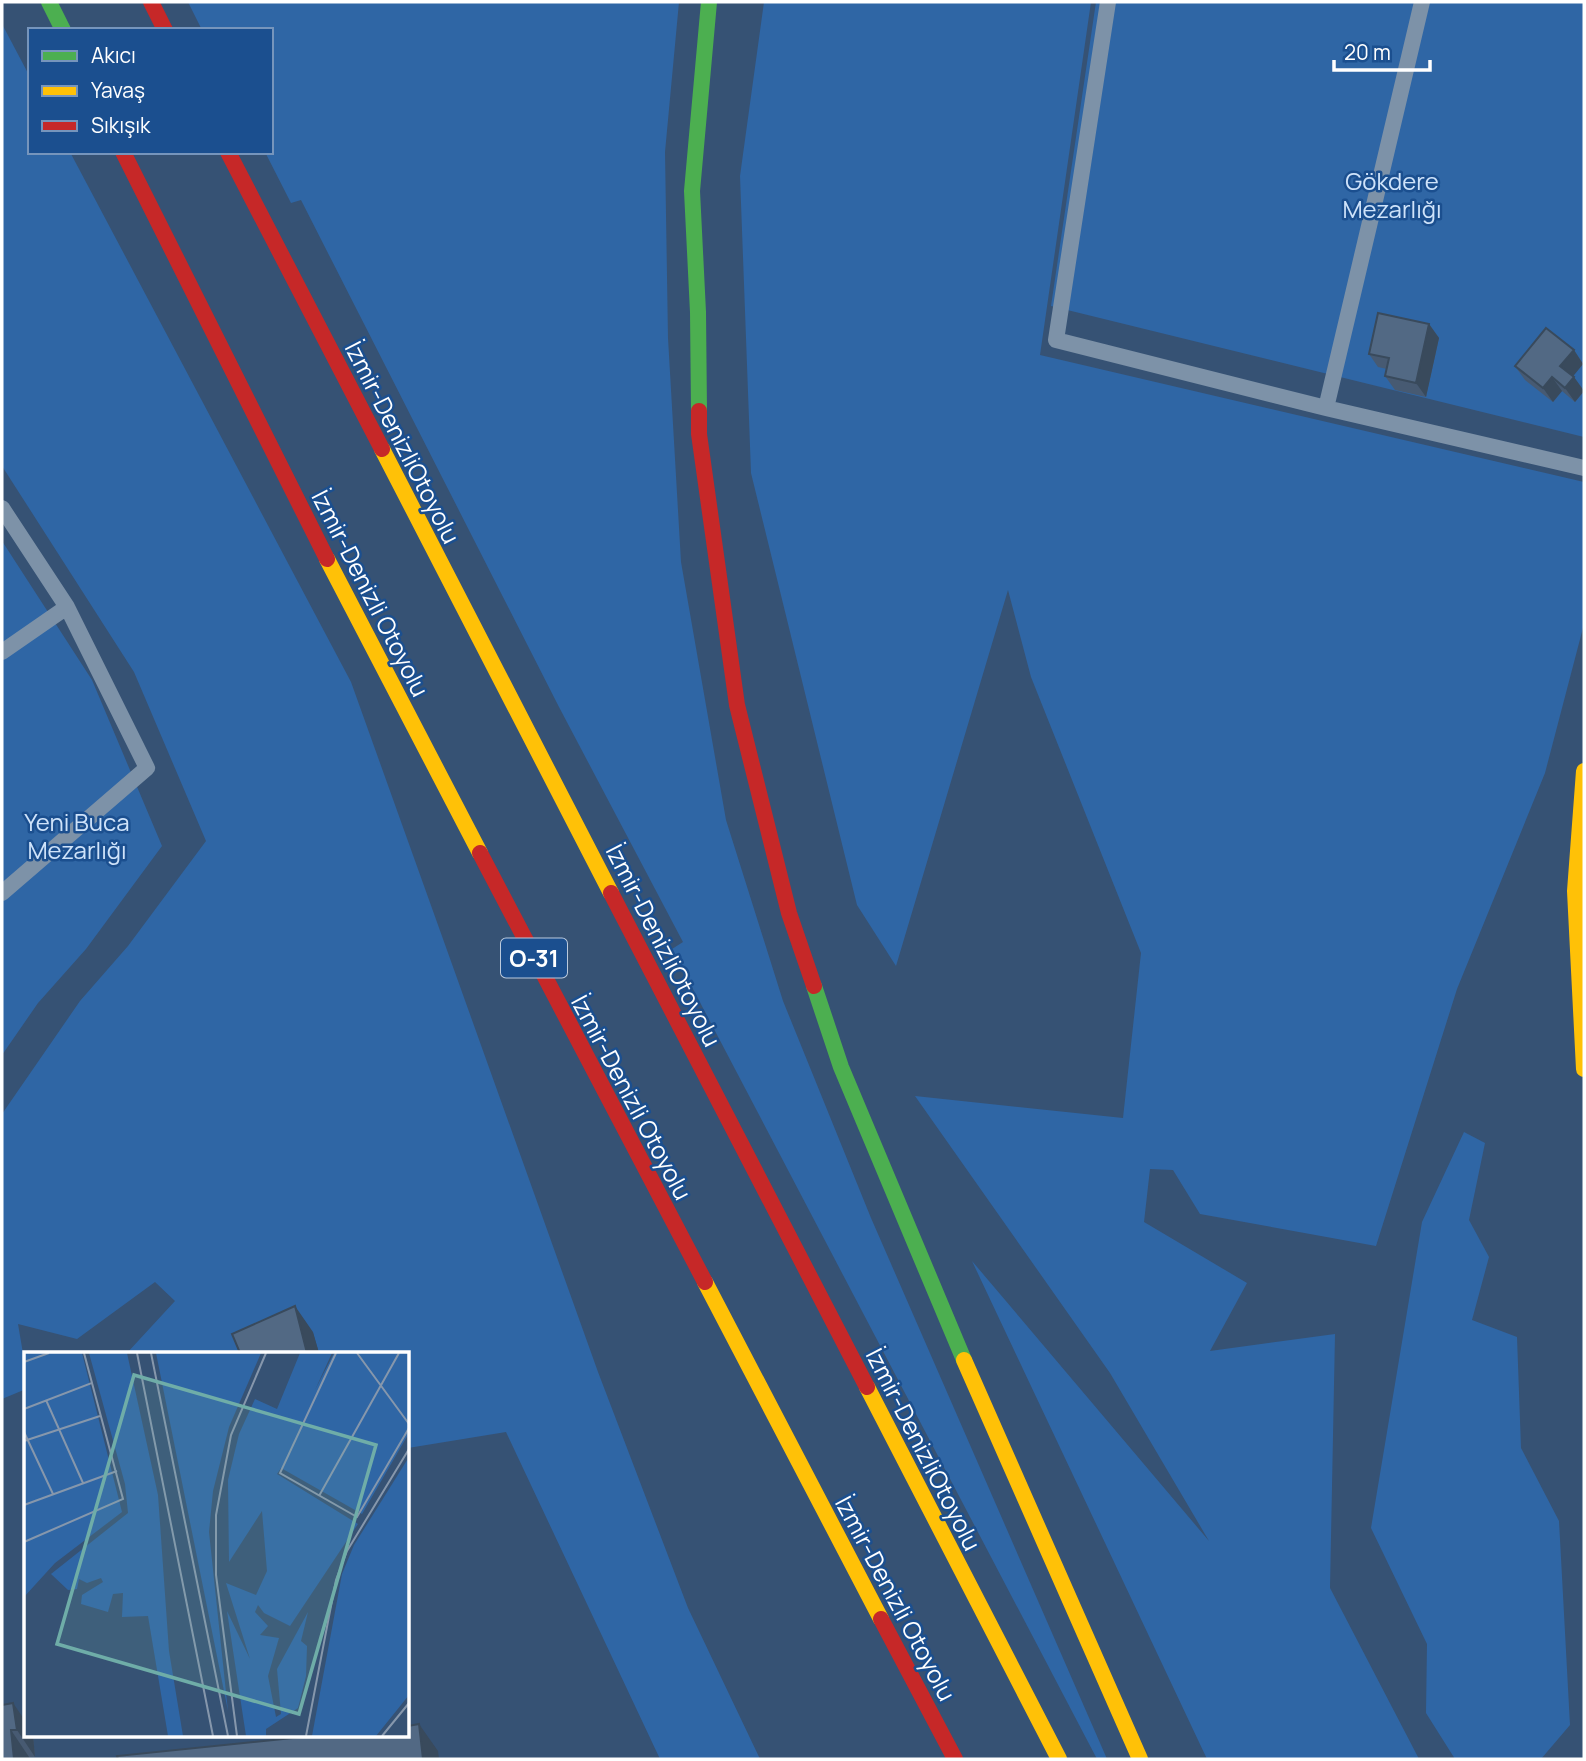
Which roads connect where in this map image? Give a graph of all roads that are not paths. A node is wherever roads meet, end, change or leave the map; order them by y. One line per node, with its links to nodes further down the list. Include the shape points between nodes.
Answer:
1 (49, 2): 6 (main road)
2 (151, 2): 7 (main road)
3 (709, 2): 20 (main road, via 692,191 699,434 737,705 789,913 841,1067)
4 (1108, 2): 10 (lane, via 1056,340)
5 (1422, 2): 10 (lane)
6 (62, 28)
7 (164, 28)
8 (124, 154): 18 (main road, İzmir-Denizli Otoyolu / O-31, via 361,626)
9 (229, 154): 19 (main road, İzmir-DenizliOtoyolu)
10 (1326, 408): 11 (lane)
11 (1584, 468)
12 (2, 508): 13 (lane)
13 (67, 607): 14 (lane); 16 (lane, via 147,768)
14 (2, 652)
15 (1584, 771): 17 (main road, via 1575,891)
16 (2, 894)
17 (1584, 1069)
18 (955, 1759)
19 (1059, 1759)
20 (1140, 1759)

